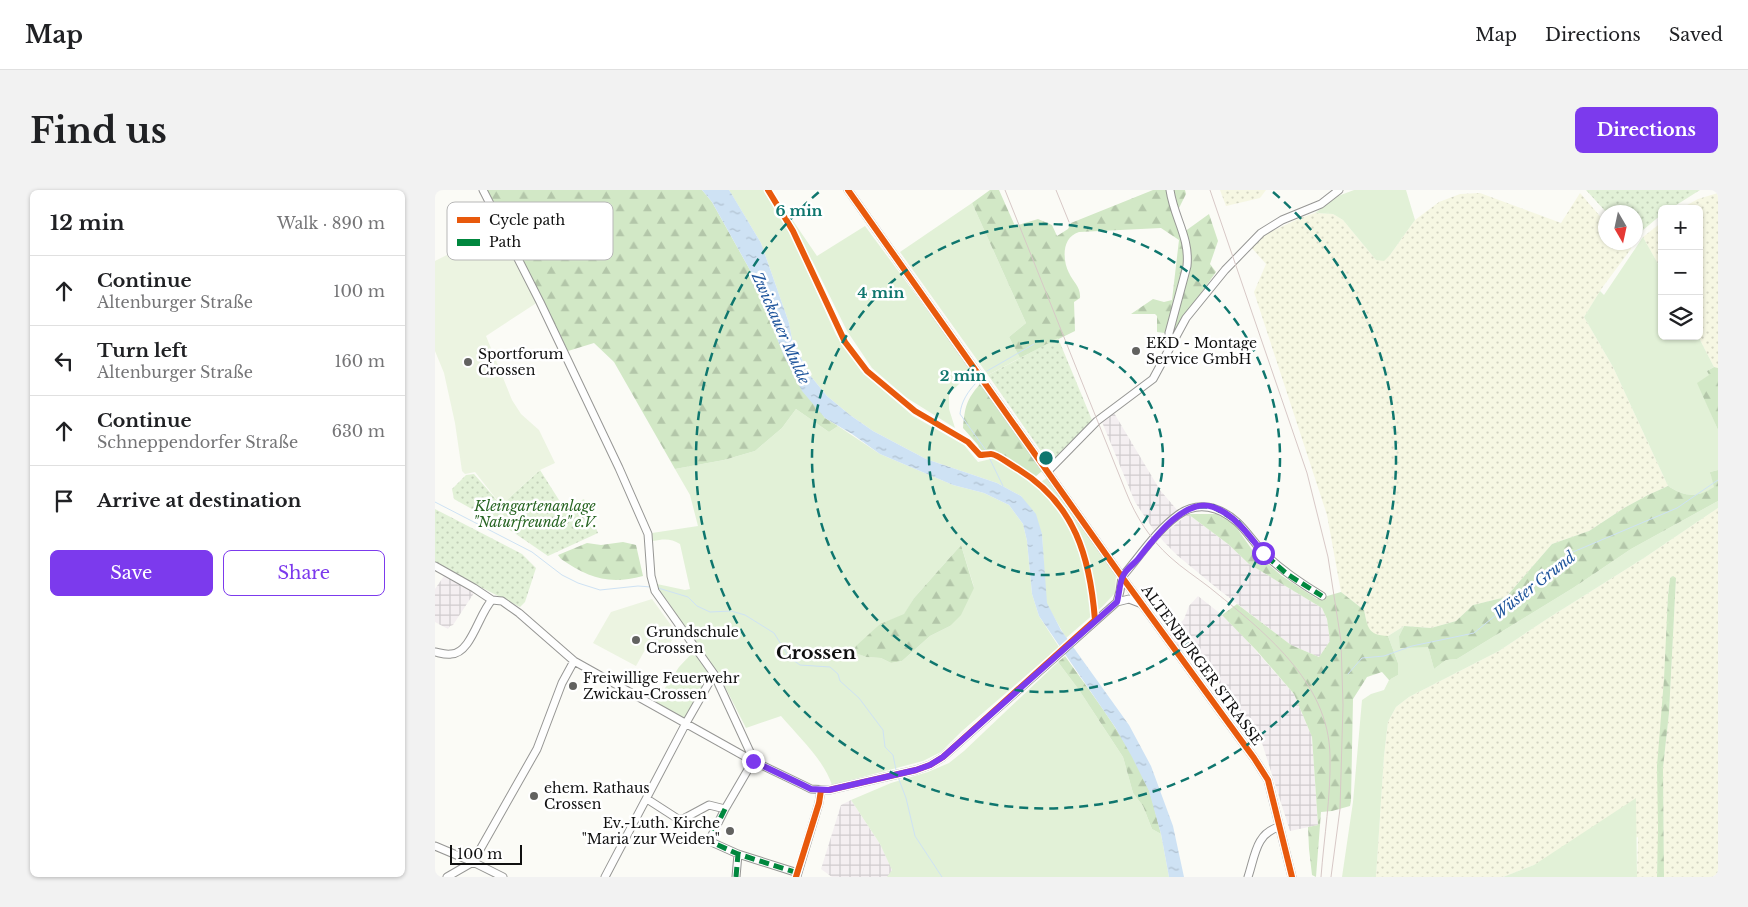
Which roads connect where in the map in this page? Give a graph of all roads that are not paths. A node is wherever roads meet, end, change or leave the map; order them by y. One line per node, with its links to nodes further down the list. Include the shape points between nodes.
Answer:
1 (483, 190): 5 (street)
2 (848, 190): 8 (street, ALTENBURGER STRASSE)
3 (1171, 190): 7 (street, via 1188,254 1169,333)
4 (1339, 190): 7 (street, via 1321,204 1282,220 1261,233 1225,270 1186,318)
5 (489, 202)
6 (519, 260): 17 (street, via 648,534 655,591)
7 (1170, 347): 8 (street, via 1153,379 1097,421)
8 (1048, 472): 10 (street, ALTENBURGER STRASSE)
9 (435, 566): 12 (street)
10 (1122, 576): 11 (street, via 1179,514 1197,506 1212,506 1237,521 1263,553 1287,574); 13 (street); 14 (street, ALTENBURGER STRASSE)
11 (1322, 596)
12 (492, 600): 15 (street, via 464,649 452,655); 16 (street, via 502,601 519,613)
13 (1117, 602): 14 (street, via 1129,599); 20 (street, via 943,757 916,770)
14 (1143, 604): 23 (street, ALTENBURGER STRASSE, via 1268,780)
15 (435, 652)
16 (574, 662): 18 (street); 26 (street, via 562,682 537,749)
17 (714, 674): 18 (street); 19 (street)
18 (686, 723): 19 (street); 21 (street)
19 (753, 761): 20 (street); 22 (street)
20 (821, 790): 27 (street)
21 (647, 799): 22 (street, via 678,819 709,805); 30 (street)
22 (725, 809): 25 (street, via 709,841)
23 (1279, 827): 32 (street, via 1267,831 1261,838); 33 (street, ALTENBURGER STRASSE)
24 (435, 846): 26 (street)
25 (738, 854): 27 (street); 31 (street)
26 (473, 862): 28 (street); 29 (street)
27 (797, 875)
28 (447, 877)
29 (503, 877)
30 (605, 877)
31 (736, 877)
32 (1248, 877)
33 (1291, 877)

